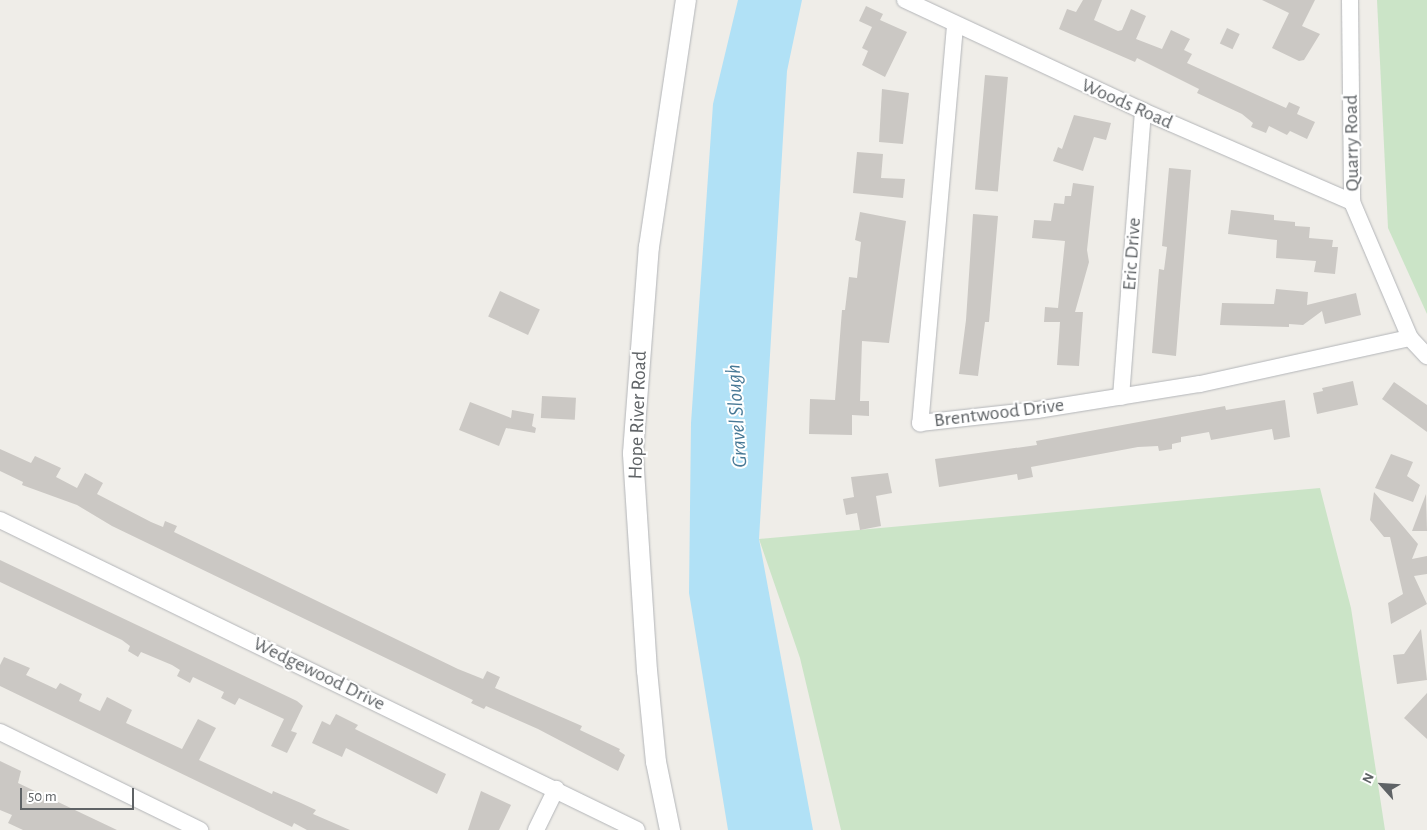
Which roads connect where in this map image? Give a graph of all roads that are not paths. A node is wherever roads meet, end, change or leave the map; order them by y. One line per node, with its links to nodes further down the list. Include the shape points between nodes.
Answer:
1 (686, 0): 16 (street, Hope River Road, via 648,248 633,453 656,762)
2 (905, 0): 4 (street, Woods Road)
3 (1350, 0): 6 (street, Quarry Road)
4 (955, 26): 5 (street, Woods Road); 9 (street, Brentwood Drive, via 920,422)
5 (1143, 111): 6 (street, Woods Road); 9 (street, Eric Drive)
6 (1352, 202): 7 (street, Quarry Road)
7 (1410, 338): 8 (street, Quarry Road); 9 (street, Brentwood Drive, via 1200,384)
8 (1427, 356)
9 (1121, 396)
10 (0, 520): 12 (street, Wedgewood Drive)
11 (0, 732): 13 (street)
12 (556, 789): 14 (street); 15 (street, Wedgewood Drive)
13 (200, 830)
14 (536, 830)
15 (637, 830)
16 (670, 830)

